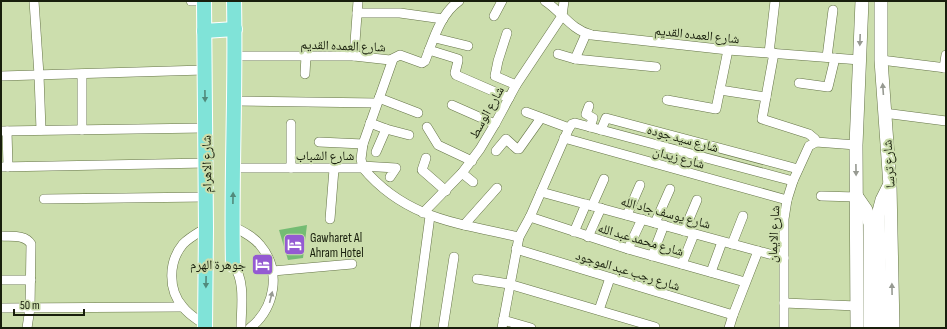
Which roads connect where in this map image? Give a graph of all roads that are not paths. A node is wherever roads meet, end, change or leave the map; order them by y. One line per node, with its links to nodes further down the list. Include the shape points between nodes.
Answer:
1 (34, 1): 42 (street)
2 (191, 1): 3 (street)
3 (204, 1): 19 (main road, شارع الاهرام)
4 (234, 1): 18 (main road, شارع الاهرام)
5 (358, 1): 14 (street)
6 (502, 1): 15 (street)
7 (545, 1): 16 (street, شارع العمده القديم)
8 (564, 1): 16 (street)
9 (775, 1): 26 (street)
10 (862, 1): 35 (main road, one-way to 35)
11 (882, 1): 36 (main road, شارع ترسا)
12 (455, 2): 17 (street, شارع العمده القديم)
13 (833, 10): 32 (street)
14 (357, 12): 17 (street); 31 (street)
15 (494, 16)
16 (562, 16): 21 (street, شارع العمده القديم, via 570,25); 45 (street, شارع الوسط)
17 (443, 18): 22 (street, شارع العمده القديم)
18 (235, 29): 19 (main road); 29 (main road, شارع الاهرام)
19 (204, 31): 39 (main road, شارع الاهرام)
20 (507, 33): 45 (street, via 495,76)
21 (586, 34): 25 (street, شارع العمده القديم); 34 (street)
22 (435, 38): 23 (street); 24 (street, شارع العمده القديم)
23 (468, 46)
24 (429, 50): 33 (street, شارع العمده القديم, via 422,63 400,55); 48 (street, via 458,59 456,75)
25 (728, 50): 26 (street, شارع العمده القديم); 46 (street)
26 (771, 53): 32 (street, شارع العمده القديم); 47 (street)
27 (558, 54): 34 (street)
28 (946, 55): 38 (street)
29 (235, 56): 30 (street, شارع العمده القديم); 50 (main road, شارع الاهرام)
30 (306, 56): 31 (street, شارع العمده القديم); 41 (street)
31 (354, 56): 33 (street, شارع العمده القديم)
32 (831, 58): 35 (street, شارع العمده القديم); 44 (street, via 828,87)
33 (393, 59): 51 (street)
34 (575, 59): 37 (street)
35 (860, 60): 76 (main road)
36 (881, 60): 38 (street); 56 (main road, شارع ترسا, one-way to 36)
37 (656, 67)
38 (945, 68)
39 (204, 70): 40 (street); 64 (main road, شارع الاهرام, one-way to 64)
40 (82, 74): 42 (street); 68 (street)
41 (305, 74)
42 (39, 75): 43 (street); 67 (street)
43 (1, 76)
44 (799, 83)
45 (516, 85): 48 (street, شارع الوسط)
46 (720, 90): 47 (street); 49 (street, via 715,109)
47 (766, 97): 74 (street, via 762,120 809,134)
48 (509, 98): 61 (street, شارع الوسط)
49 (667, 100)
50 (234, 101): 51 (street); 84 (main road, شارع الاهرام)
51 (378, 101): 55 (street); 59 (street)
52 (452, 105): 61 (street)
53 (590, 106): 63 (street, via 586,114 593,118)
54 (526, 112): 57 (street)
55 (418, 113)
56 (884, 113): 58 (street); 94 (main road, شارع ترسا)
57 (541, 118): 65 (street); 77 (street, via 519,149 506,139)
58 (946, 121)
59 (370, 123): 66 (street); 75 (street)
60 (291, 124): 85 (street)
61 (495, 124): 80 (street, شارع الوسط)
62 (427, 127): 80 (street, via 438,145)
63 (590, 127): 65 (street, شارع سيد جوده, via 574,123); 69 (street, شارع سيد جوده)
64 (205, 128): 68 (street); 81 (main road, شارع الاهرام)
65 (569, 128): 72 (street)
66 (386, 129): 71 (street); 78 (street)
67 (41, 130): 68 (street); 70 (street)
68 (82, 130)
69 (601, 130): 87 (street, via 606,118); 91 (street, شارع سيد جوده)
70 (4, 131): 82 (street)
71 (409, 135)
72 (564, 138): 98 (street); 104 (street, شارع زيدان)
73 (319, 142): 75 (street)
74 (816, 142): 76 (street); 87 (street, شارع الايمان, via 809,146)
75 (363, 144): 83 (street)
76 (856, 145): 100 (main road, one-way to 100)
77 (496, 151)
78 (376, 152)
79 (426, 158): 97 (street, via 422,170)
80 (472, 161): 88 (street, شارع الوسط)
81 (206, 163): 82 (street); 101 (main road, شارع الاهرام)
82 (5, 167)
83 (363, 167): 86 (street, شارع الشباب); 89 (street, via 396,168); 106 (street, شارع الشباب, via 394,197)
84 (233, 168): 85 (street, شارع الشباب); 114 (main road, شارع الاهرام, one-way to 84)
85 (291, 168): 86 (street, شارع الشباب)
86 (334, 169): 110 (street)
87 (798, 169): 91 (street, شارع الايمان)
88 (462, 173): 92 (street); 97 (street, شارع الوسط)
89 (390, 177)
90 (604, 179): 105 (street)
91 (793, 181): 104 (street, شارع الايمان)
92 (473, 182)
93 (640, 185): 107 (street)
94 (890, 186): 160 (main road, via 882,200 878,215); 161 (main road, شارع ترسا, one-way to 94)
95 (497, 188): 113 (street)
96 (670, 189): 112 (street)
97 (446, 191): 106 (street, شارع الوسط)
98 (541, 192): 105 (street, شارع يوسف جاد الله); 109 (street)
99 (821, 196): 100 (street)
100 (857, 196): 141 (main road); 159 (main road, via 866,210 870,224)
101 (206, 197): 102 (street); 115 (main road, شارع الاهرام)
102 (44, 199)
103 (697, 200): 116 (street)
104 (787, 200): 128 (street, شارع الايمان, via 784,219)
105 (593, 206): 107 (street, شارع يوسف جاد الله); 117 (street); 121 (street)
106 (426, 214): 113 (street, شارع الشباب); 153 (street)
107 (627, 215): 111 (street, شارع يوسف جاد الله)
108 (743, 216): 122 (street)
109 (530, 217): 117 (street, شارع محمد عبد الله); 120 (street)
110 (330, 219)
111 (642, 219): 112 (street, شارع يوسف جاد الله); 124 (street)
112 (660, 224): 116 (street, شارع يوسف جاد الله); 126 (street)
113 (464, 225): 120 (street, شارع الشباب)
114 (232, 226): 131 (main road, شارع الاهرام); 132 (street, via 246,233 260,245)
115 (206, 228): 142 (street, via 183,244 173,264 172,286); 148 (main road, شارع الاهرام, one-way to 148)
116 (684, 231): 118 (street, شارع يوسف جاد الله)
117 (574, 232): 121 (street, شارع محمد عبد الله)
118 (694, 234): 122 (street, شارع يوسف جاد الله); 130 (street)
119 (1, 236): 137 (street, via 23,237 31,244)
120 (519, 237): 123 (street)
121 (588, 237): 124 (street, شارع محمد عبد الله)
122 (727, 243): 125 (street, شارع يوسف جاد الله); 133 (street)
123 (516, 249): 134 (street, شارع رجب عبد الموجود); 139 (street)
124 (628, 249): 126 (street, شارع محمد عبد الله)
125 (758, 252): 128 (street, شارع يوسف جاد الله); 138 (street)
126 (652, 256): 130 (street, شارع محمد عبد الله)
127 (454, 257): 154 (street)
128 (784, 258): 140 (street, شارع الايمان)
129 (352, 264): 132 (street)
130 (682, 264): 133 (street, شارع محمد عبد الله)
131 (233, 265): 151 (street, via 240,279)
132 (273, 271): 152 (street, one-way to 132, via 264,314 269,304 273,294)
133 (711, 272): 138 (street, شارع محمد عبد الله)
134 (610, 278): 145 (street); 146 (street, شارع رجب عبد الموجود)
135 (477, 279): 139 (street)
136 (1, 280): 137 (street)
137 (31, 280): 144 (street)
138 (745, 282): 146 (street)
139 (509, 284): 145 (street); 147 (street)
140 (784, 304): 141 (street); 157 (street, شارع الايمان)
141 (857, 306): 158 (main road)
142 (182, 307): 144 (street); 148 (street)
143 (1, 308): 144 (street)
144 (30, 308): 150 (street)
145 (599, 310): 149 (street)
146 (733, 315): 156 (street)
147 (502, 324): 155 (street)
148 (205, 326)
149 (655, 327)
150 (27, 328)
151 (241, 328)
152 (250, 328)
153 (415, 328)
154 (443, 328)
155 (531, 328)
156 (730, 328)
157 (784, 328)
158 (857, 328)
159 (870, 328)
160 (881, 328)
161 (893, 328)

